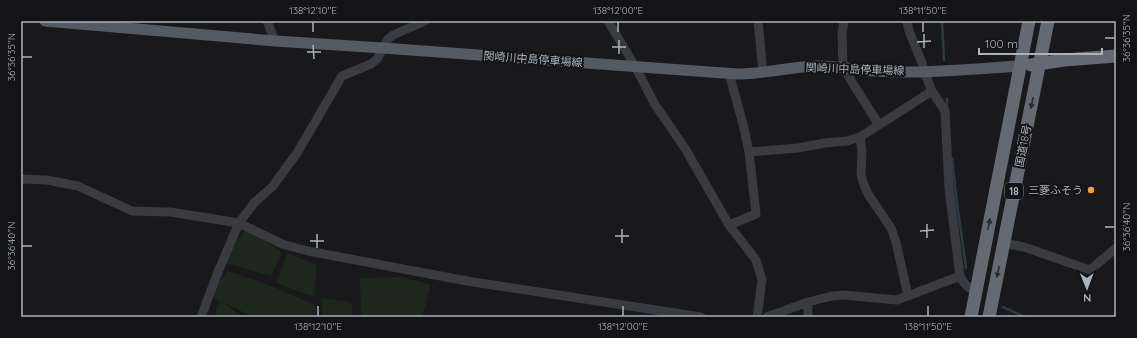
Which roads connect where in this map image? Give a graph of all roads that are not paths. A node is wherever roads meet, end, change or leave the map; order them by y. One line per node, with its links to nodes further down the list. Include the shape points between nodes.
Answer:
1 (45, 21): 2 (main road, 関崎川中島停車場線)
2 (52, 21): 11 (main road, 関崎川中島停車場線)
3 (267, 21): 11 (street)
4 (425, 21): 12 (street, via 393,35)
5 (608, 21): 15 (street)
6 (758, 21): 19 (street)
7 (844, 21): 17 (street)
8 (907, 21): 18 (street)
9 (1029, 21): 16 (highway, 国道18号 / 18)
10 (1048, 21): 14 (highway, 国道18号 / 18)
11 (275, 41): 12 (main road, 関崎川中島停車場線)
12 (383, 48): 15 (main road, 関崎川中島停車場線); 26 (street, via 371,64 342,76 297,153 273,186 254,203)
13 (1116, 56): 14 (highway, via 1064,60)
14 (1039, 65): 16 (highway); 28 (highway, 国道18号 / 18, one-way to 28)
15 (635, 66): 20 (main road, 関崎川中島停車場線); 27 (street, via 654,103 686,150)
16 (1020, 66): 18 (main road, 関崎川中島停車場線); 31 (highway, 国道18号 / 18, one-way to 16)
17 (843, 67): 18 (main road, 関崎川中島停車場線, via 873,71); 19 (main road, 関崎川中島停車場線, via 816,66); 22 (street)
18 (924, 71): 21 (street)
19 (763, 72): 20 (main road, 関崎川中島停車場線)
20 (729, 73): 24 (street)
21 (932, 91): 22 (street); 30 (street, via 944,110 949,188)
22 (879, 125): 23 (street)
23 (860, 136): 24 (street, via 846,141 798,148); 32 (street, via 863,182 891,228)
24 (749, 152): 27 (street, via 756,214)
25 (21, 179): 26 (street, via 47,180 78,186 132,211 170,212)
26 (240, 223): 34 (street); 35 (street, via 282,244 308,252 467,281)
27 (728, 225): 36 (street, via 756,260 762,280)
28 (1004, 243): 29 (street, via 1024,247 1090,270); 40 (highway, 国道18号 / 18, one-way to 40)
29 (1116, 248)
30 (960, 276): 31 (street, via 970,289); 32 (street)
31 (976, 291): 39 (highway, 国道18号 / 18)
32 (908, 296): 33 (street, via 897,300 843,295)
33 (808, 302): 37 (street); 38 (street)
34 (201, 317)
35 (701, 317)
36 (757, 317)
37 (767, 317)
38 (808, 317)
39 (971, 317)
40 (989, 317)

